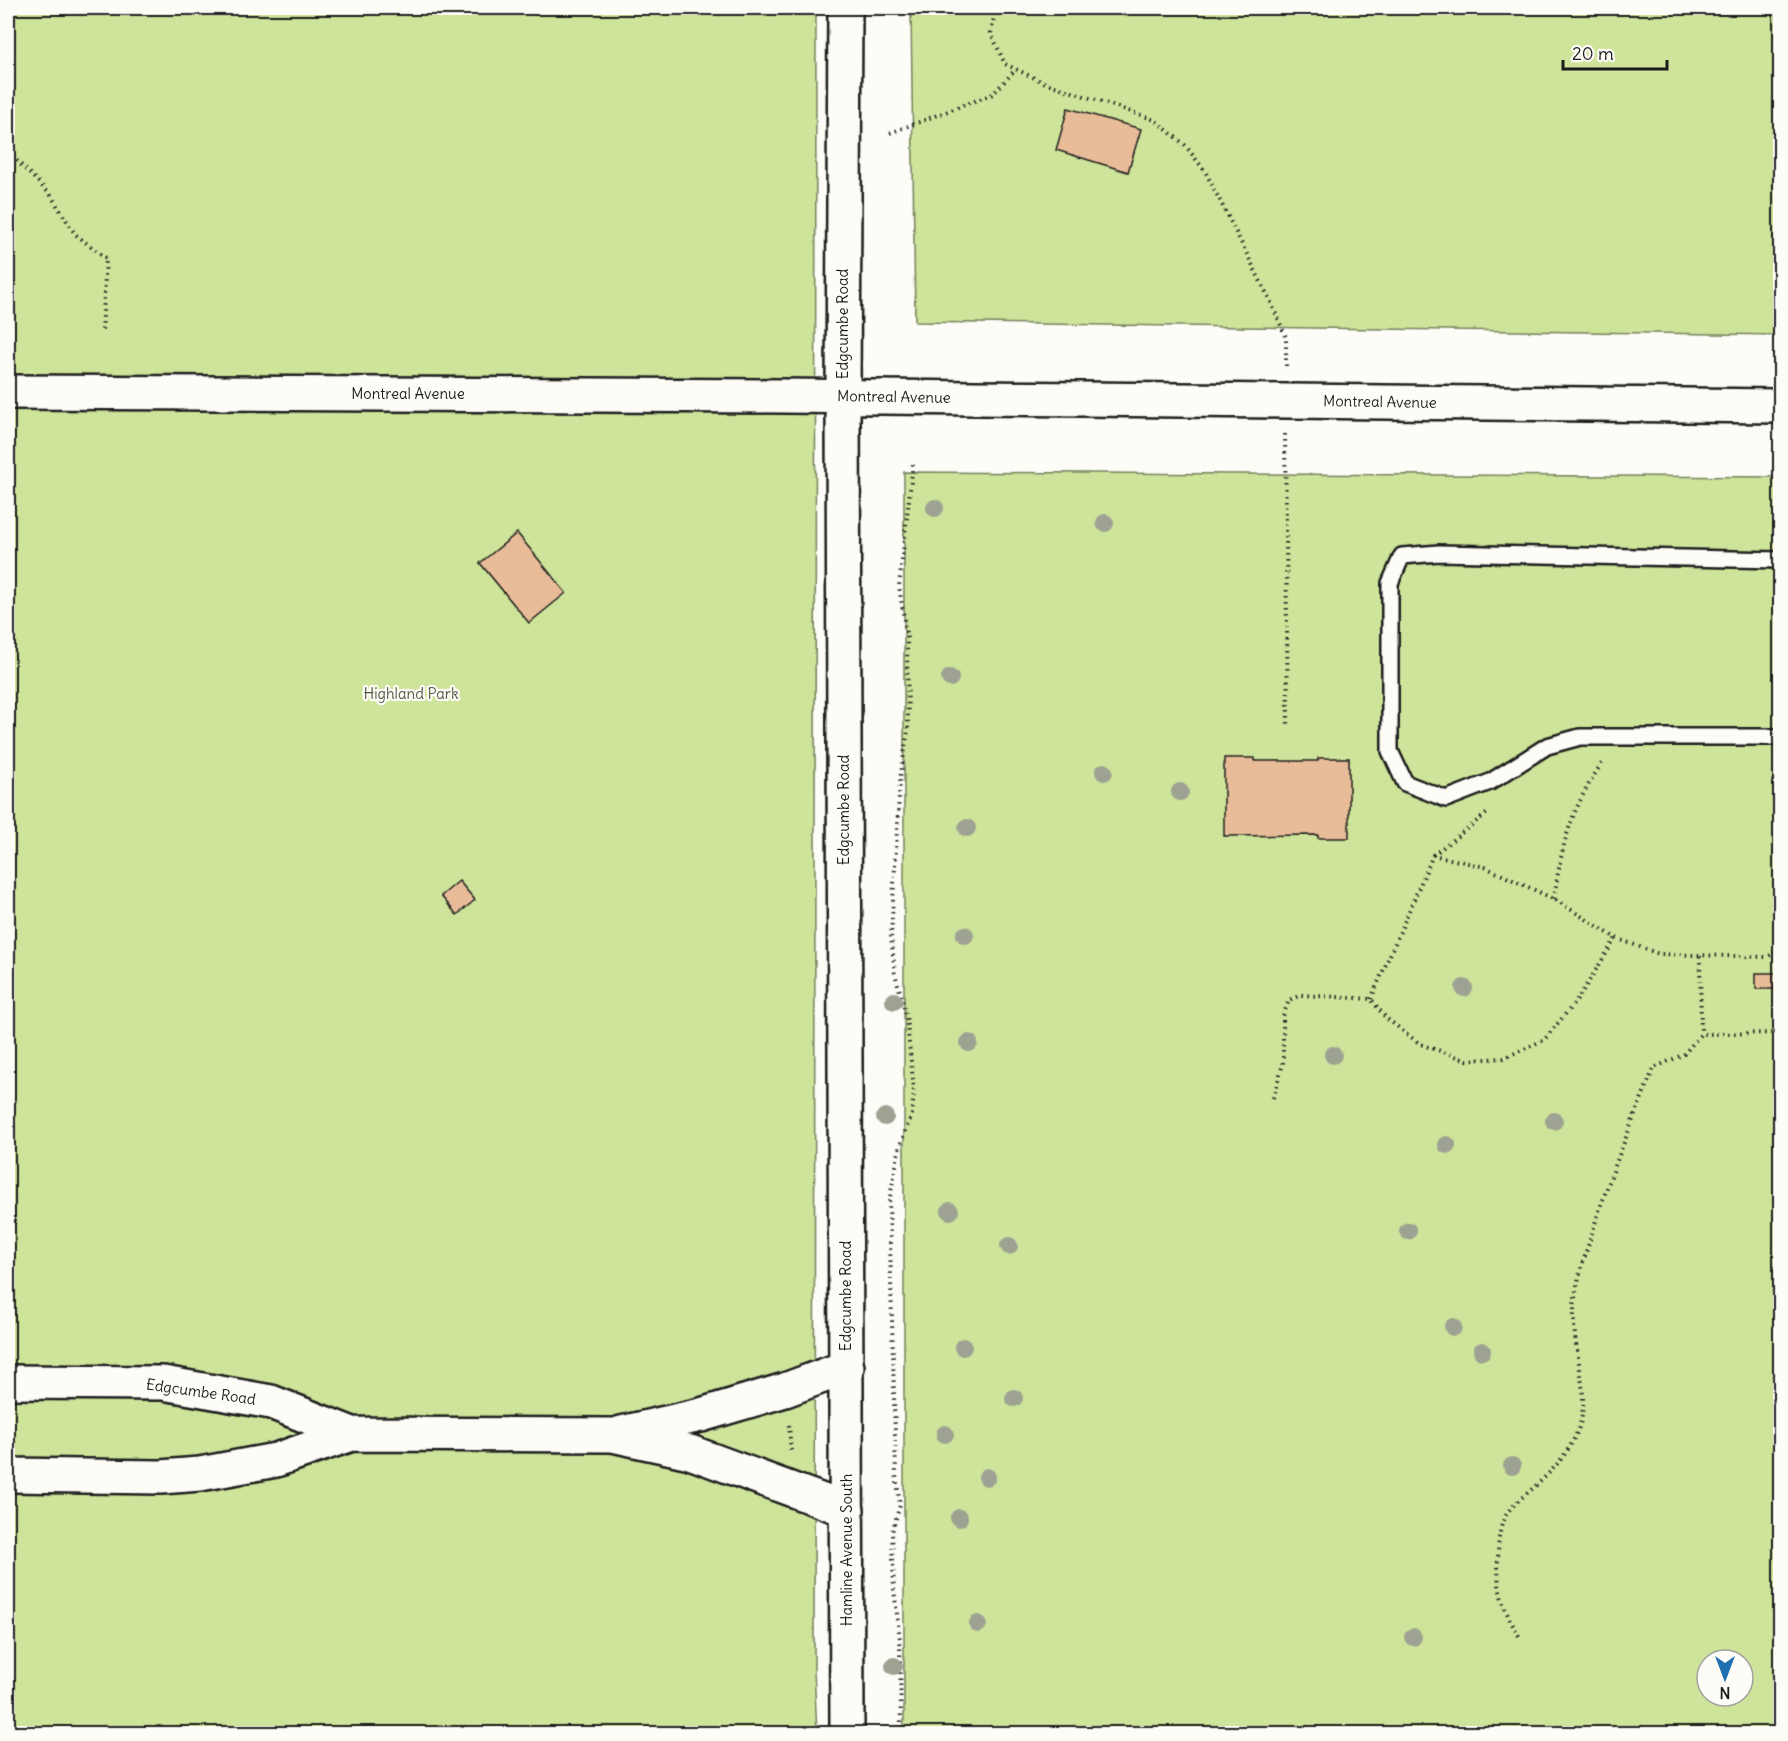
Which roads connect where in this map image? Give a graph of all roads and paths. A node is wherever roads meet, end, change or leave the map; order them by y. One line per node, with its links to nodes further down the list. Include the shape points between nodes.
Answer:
1 (845, 8): 8 (street, Edgcumbe Road)
2 (996, 8): 3 (path, via 991,33 1005,64)
3 (1016, 69): 4 (path, via 993,94); 9 (path, via 1155,120 1185,145 1205,171 1286,337)
4 (890, 133)
5 (8, 152): 6 (path, via 50,194 75,234 106,258)
6 (102, 334)
7 (8, 392): 8 (street, Montreal Avenue)
8 (843, 396): 9 (street, Montreal Avenue); 26 (street, Edgcumbe Road)
9 (1286, 401): 10 (street, Montreal Avenue); 13 (path)
10 (1780, 406)
11 (913, 464): 34 (path, via 899,586 907,639 908,730 900,779 891,936 906,1015 914,1089 912,1114 900,1145 889,1202 900,1505 892,1532 900,1640)
12 (1780, 560): 14 (lane, via 1440,553 1402,556 1390,583 1389,751 1405,783 1446,799 1490,782 1547,746 1580,737)
13 (1288, 726)
14 (1780, 737)
15 (1593, 764): 18 (path, via 1602,763 1572,818)
16 (1491, 810): 17 (path)
17 (1433, 855): 18 (path, via 1485,867); 22 (path)
18 (1554, 899): 19 (path)
19 (1616, 938): 21 (path, via 1659,954); 22 (path, via 1577,1000 1544,1041 1504,1058 1467,1060 1420,1044 1386,1018)
20 (1780, 950): 21 (path, via 1767,957)
21 (1700, 956): 24 (path)
22 (1371, 999): 25 (path, via 1301,995 1289,1000 1284,1016 1283,1065)
23 (1780, 1033): 24 (path)
24 (1701, 1034): 32 (path, via 1684,1054 1654,1068 1603,1197 1580,1271 1574,1310 1582,1415 1572,1441 1555,1469 1504,1517 1498,1544 1498,1585 1503,1609)
25 (1273, 1098)
26 (847, 1368): 29 (street, Edgcumbe Road, via 701,1416); 31 (street, Hamline Avenue South)
27 (8, 1382): 28 (street, Edgcumbe Road, via 163,1383 271,1402)
28 (352, 1434): 29 (street, Edgcumbe Road); 30 (street, Edgcumbe Road, via 276,1460 200,1474)
29 (612, 1435): 31 (street, Edgcumbe Road, via 690,1452)
30 (8, 1475)
31 (847, 1510): 33 (street, Hamline Avenue South)
32 (1519, 1636)
33 (847, 1734)
34 (901, 1734)

